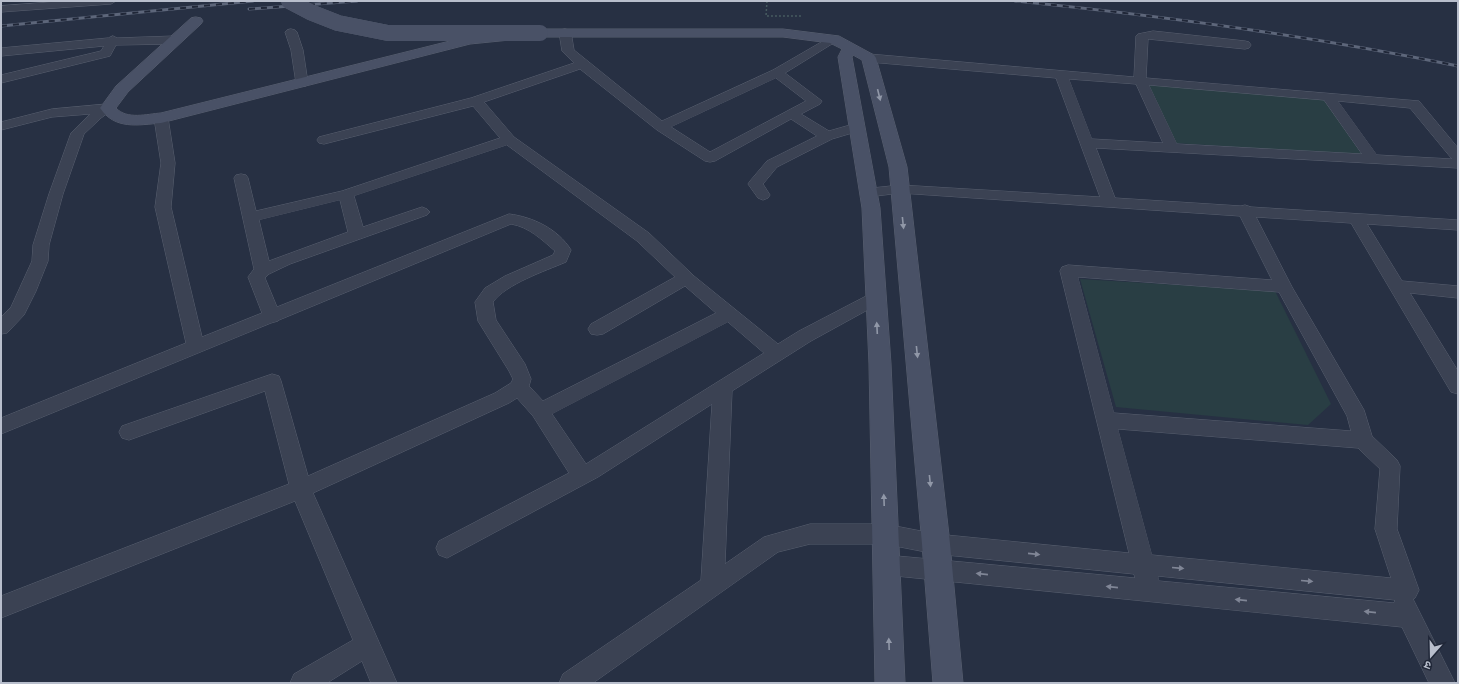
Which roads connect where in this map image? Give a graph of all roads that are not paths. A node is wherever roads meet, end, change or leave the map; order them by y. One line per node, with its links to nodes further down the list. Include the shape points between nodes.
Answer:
1 (110, 1): 3 (street)
2 (288, 1): 7 (street, bridge, via 338,23 388,33)
3 (1, 9)
4 (196, 21): 9 (street)
5 (291, 32): 18 (street, via 296,44)
6 (564, 32): 7 (street); 11 (street, via 783,33); 13 (street, via 568,50)
7 (540, 33): 18 (street, via 470,40)
8 (113, 40): 9 (street); 12 (street); 16 (street, via 106,53)
9 (174, 40): 21 (street, via 122,89)
10 (1245, 45): 17 (street, via 1142,36)
11 (850, 50): 14 (street); 15 (street); 26 (street); 28 (street, one-way to 28)
12 (1, 52)
13 (582, 64): 20 (street); 25 (street)
14 (777, 73): 22 (street, via 816,101); 25 (street, via 671,120)
15 (1062, 74): 17 (street); 33 (street)
16 (1, 79)
17 (1140, 80): 19 (street); 34 (street)
18 (302, 83): 23 (street)
19 (1327, 96): 29 (street, via 1414,104); 36 (street)
20 (476, 100): 31 (street); 32 (street)
21 (108, 108): 23 (street, via 111,114 124,120); 24 (street, via 52,114); 58 (street, via 96,115 78,133 56,194 41,245 40,261 33,279 18,311)
22 (792, 114): 25 (street, via 710,158); 27 (street)
23 (161, 118): 60 (street, via 168,163 163,207)
24 (1, 126)
25 (662, 127)
26 (858, 132): 27 (street); 28 (street); 40 (street)
27 (827, 136): 42 (street, via 772,164 755,184)
28 (890, 138): 39 (street, via 898,167)
29 (1443, 139): 30 (street); 35 (street)
30 (1458, 139)
31 (324, 140)
32 (509, 140): 41 (street); 51 (street, via 644,237)
33 (1087, 143): 34 (street); 43 (street)
34 (1172, 148): 36 (street)
35 (1458, 157)
36 (1373, 159): 37 (street)
37 (1458, 164)
38 (241, 178): 46 (street)
39 (900, 189): 40 (street); 43 (street); 73 (street, one-way to 73)
40 (868, 192): 55 (street)
41 (346, 194): 46 (street); 49 (street)
42 (763, 195)
43 (1109, 202): 44 (street)
44 (1245, 210): 47 (street); 52 (street)
45 (422, 212): 49 (street)
46 (250, 217): 50 (street)
47 (1356, 218): 48 (street); 53 (street)
48 (1458, 225)
49 (358, 235): 50 (street, via 284,260)
50 (263, 270): 57 (street, via 256,277)
51 (686, 278): 56 (street); 59 (street)
52 (1284, 286): 66 (street, via 1068,271); 69 (street, via 1357,415)
53 (1397, 286): 54 (street); 63 (street)
54 (1458, 292)
55 (876, 298): 61 (street); 72 (street, one-way to 55)
56 (729, 314): 61 (street); 65 (street)
57 (272, 317): 60 (street); 62 (street, via 509,219 520,220 535,225 563,250 560,258 510,280 491,292 484,302 487,321 518,369 522,380)
58 (1, 328)
59 (597, 329)
60 (196, 347): 67 (street)
61 (777, 354): 64 (street)
62 (518, 387): 65 (street); 71 (street, via 502,398)
63 (1458, 387)
64 (723, 388): 70 (street); 78 (street)
65 (540, 411): 70 (street)
66 (1106, 420): 69 (street); 76 (street)
67 (1, 426)
68 (129, 432): 71 (street, via 272,381)
69 (1364, 440): 79 (street, via 1390,466 1386,529)
70 (582, 475): 74 (street)
71 (301, 489): 81 (street); 83 (street)
72 (885, 534): 73 (street); 75 (street); 78 (street, via 810,534 772,544)
73 (936, 544): 76 (street, one-way to 76); 77 (street)
74 (447, 548)
75 (886, 565): 77 (street); 87 (street, one-way to 75)
76 (1144, 565): 79 (street, one-way to 79); 80 (street)
77 (938, 570): 80 (street, one-way to 77); 88 (street)
78 (712, 586): 86 (street)
79 (1401, 590): 82 (street)
80 (1150, 591): 82 (street, one-way to 80)
81 (1, 607)
82 (1409, 616): 89 (street)
83 (367, 645): 84 (street); 85 (street)
84 (303, 683)
85 (384, 683)
86 (572, 683)
87 (890, 683)
88 (948, 683)
89 (1442, 683)

